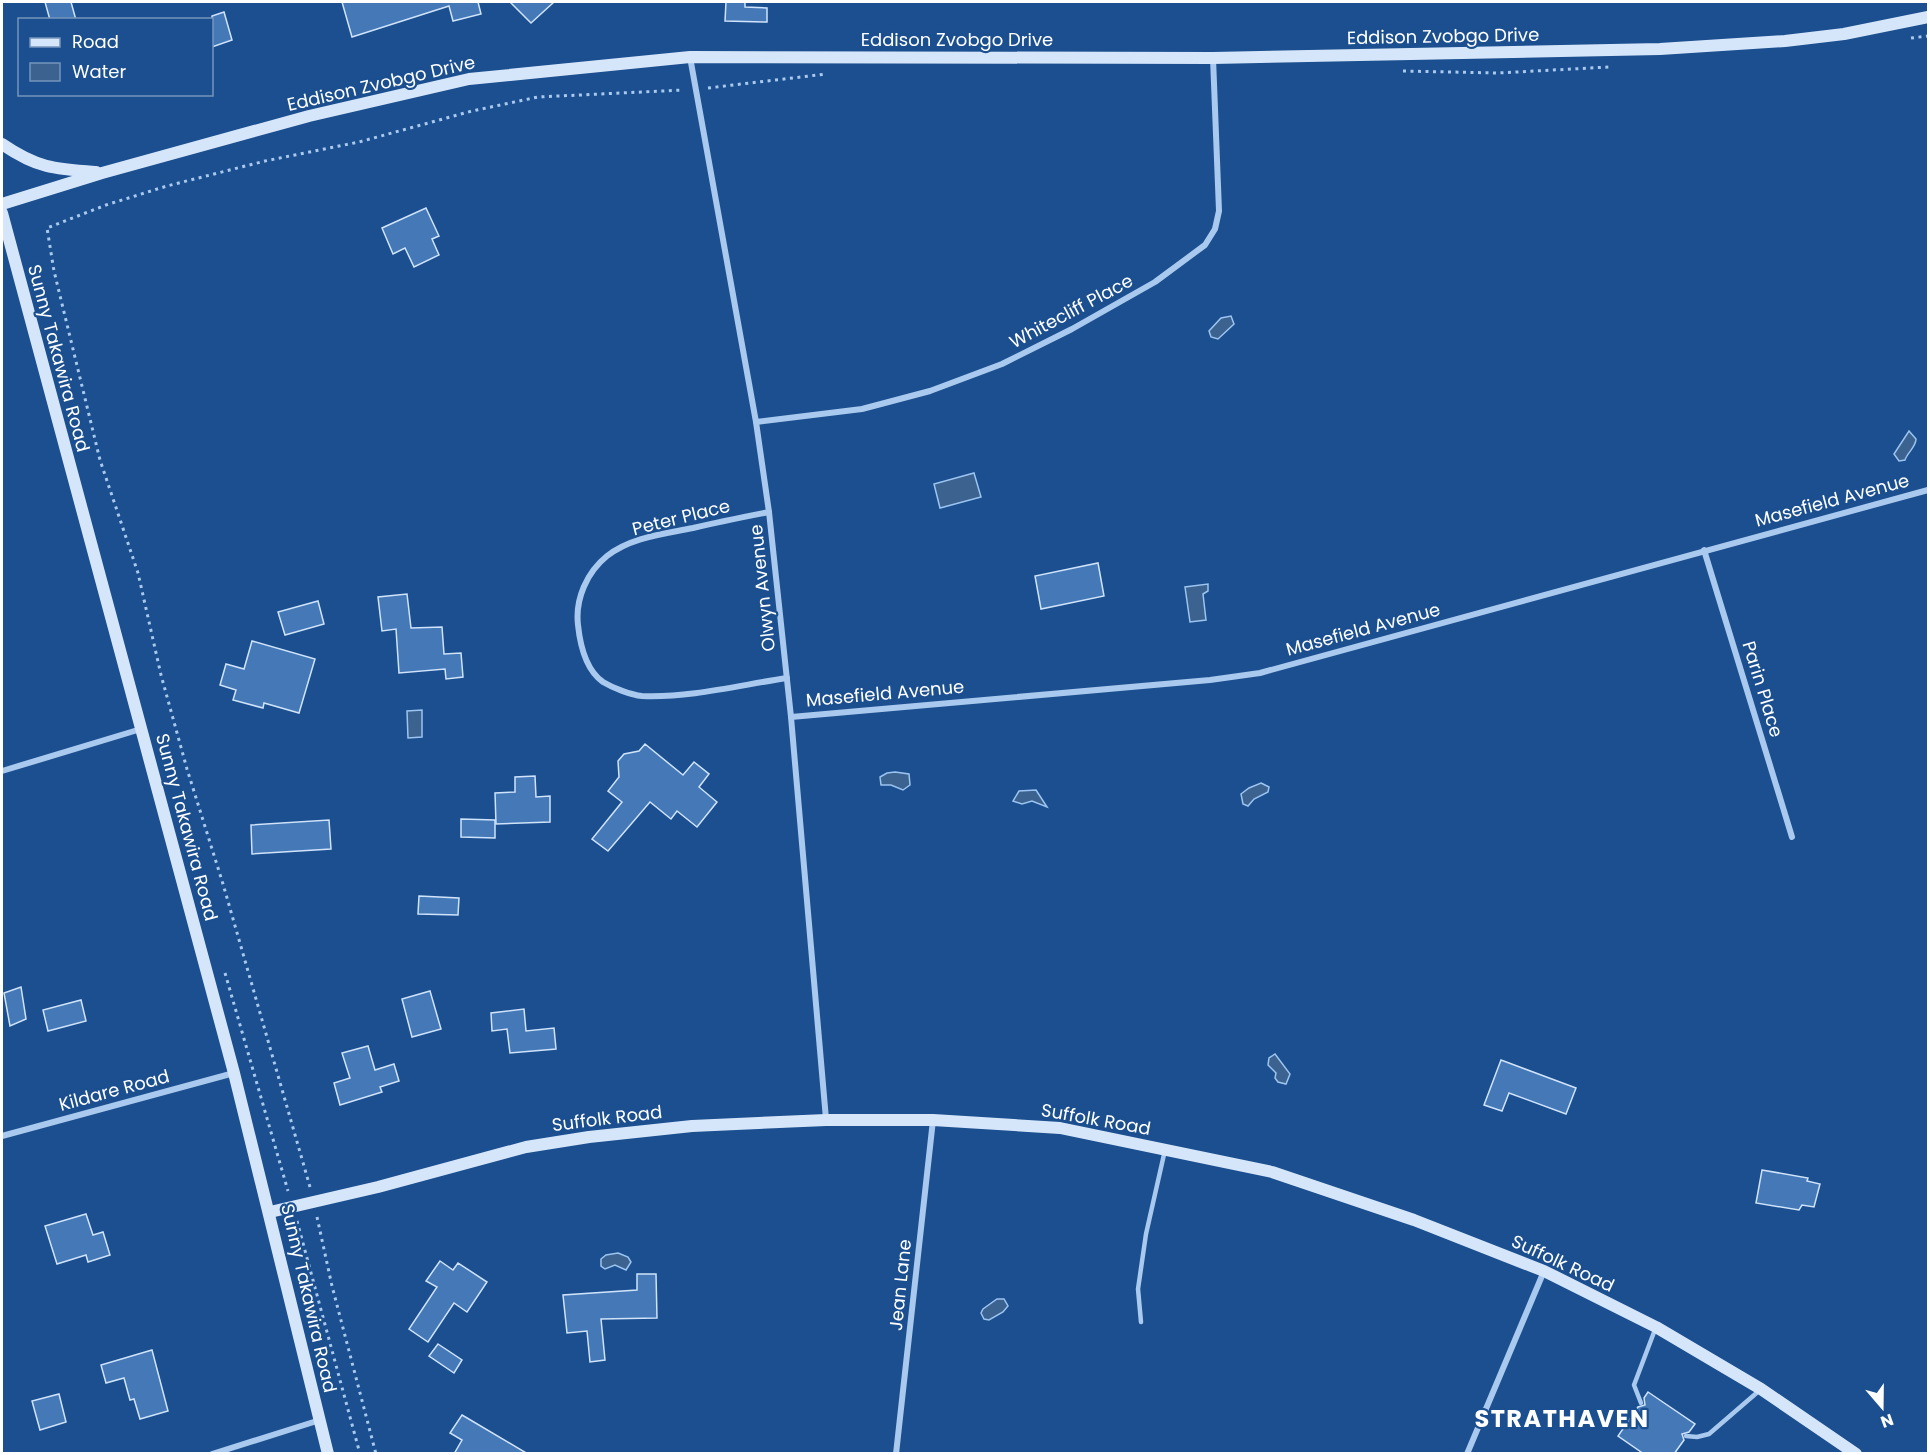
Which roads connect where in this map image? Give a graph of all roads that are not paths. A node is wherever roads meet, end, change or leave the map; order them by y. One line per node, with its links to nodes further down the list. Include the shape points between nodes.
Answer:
1 (1929, 17): 3 (street, Eddison Zvobgo Drive, via 1809,39 1660,49)
2 (690, 57): 3 (street, Eddison Zvobgo Drive); 5 (street, Eddison Zvobgo Drive, via 469,79 309,116); 8 (street, Olwyn Avenue)
3 (1213, 58): 8 (street, Whitecliff Place, via 1219,211 1215,229 1205,245 1155,282 1002,364 930,391 862,409)
4 (2, 144): 5 (street, via 44,166)
5 (102, 173): 6 (street, Eddison Zvobgo Drive)
6 (2, 204)
7 (2, 213): 14 (street, Sunny Takawira Road)
8 (756, 422): 10 (street, Olwyn Avenue)
9 (1929, 490): 11 (street, Masefield Avenue)
10 (769, 512): 12 (street, Olwyn Avenue); 12 (street, Peter Place, via 642,538 608,556 588,576 580,597 579,638 595,674 604,682 640,696 694,693)
11 (1704, 550): 13 (street, Masefield Avenue, via 1260,673); 16 (street, Parin Place)
12 (787, 678): 13 (street, Olwyn Avenue)
13 (791, 717): 18 (street, Olwyn Avenue)
14 (141, 729): 15 (street); 17 (street, Sunny Takawira Road)
15 (2, 771)
16 (1792, 837)
17 (234, 1073): 20 (street, Kildare Road); 22 (street, Sunny Takawira Road)
18 (826, 1120): 19 (street, Suffolk Road); 22 (street, Suffolk Road, via 692,1126 536,1145)
19 (933, 1120): 21 (street, Suffolk Road, via 1060,1128); 32 (street, Jean Lane)
20 (2, 1137)
21 (1165, 1150): 23 (street, Suffolk Road, via 1272,1172 1414,1220); 24 (lane, via 1138,1289)
22 (270, 1212): 28 (street, Sunny Takawira Road)
23 (1544, 1271): 25 (street, Suffolk Road); 33 (street)
24 (1141, 1322)
25 (1656, 1327): 26 (street, Suffolk Road); 27 (lane, via 1634,1385)
26 (1761, 1389): 29 (lane, via 1709,1434); 34 (street, Suffolk Road)
27 (1641, 1403)
28 (320, 1420): 30 (street); 31 (street, Sunny Takawira Road)
29 (1686, 1436)
30 (212, 1454)
31 (328, 1454)
32 (896, 1454)
33 (1467, 1454)
34 (1856, 1454)

